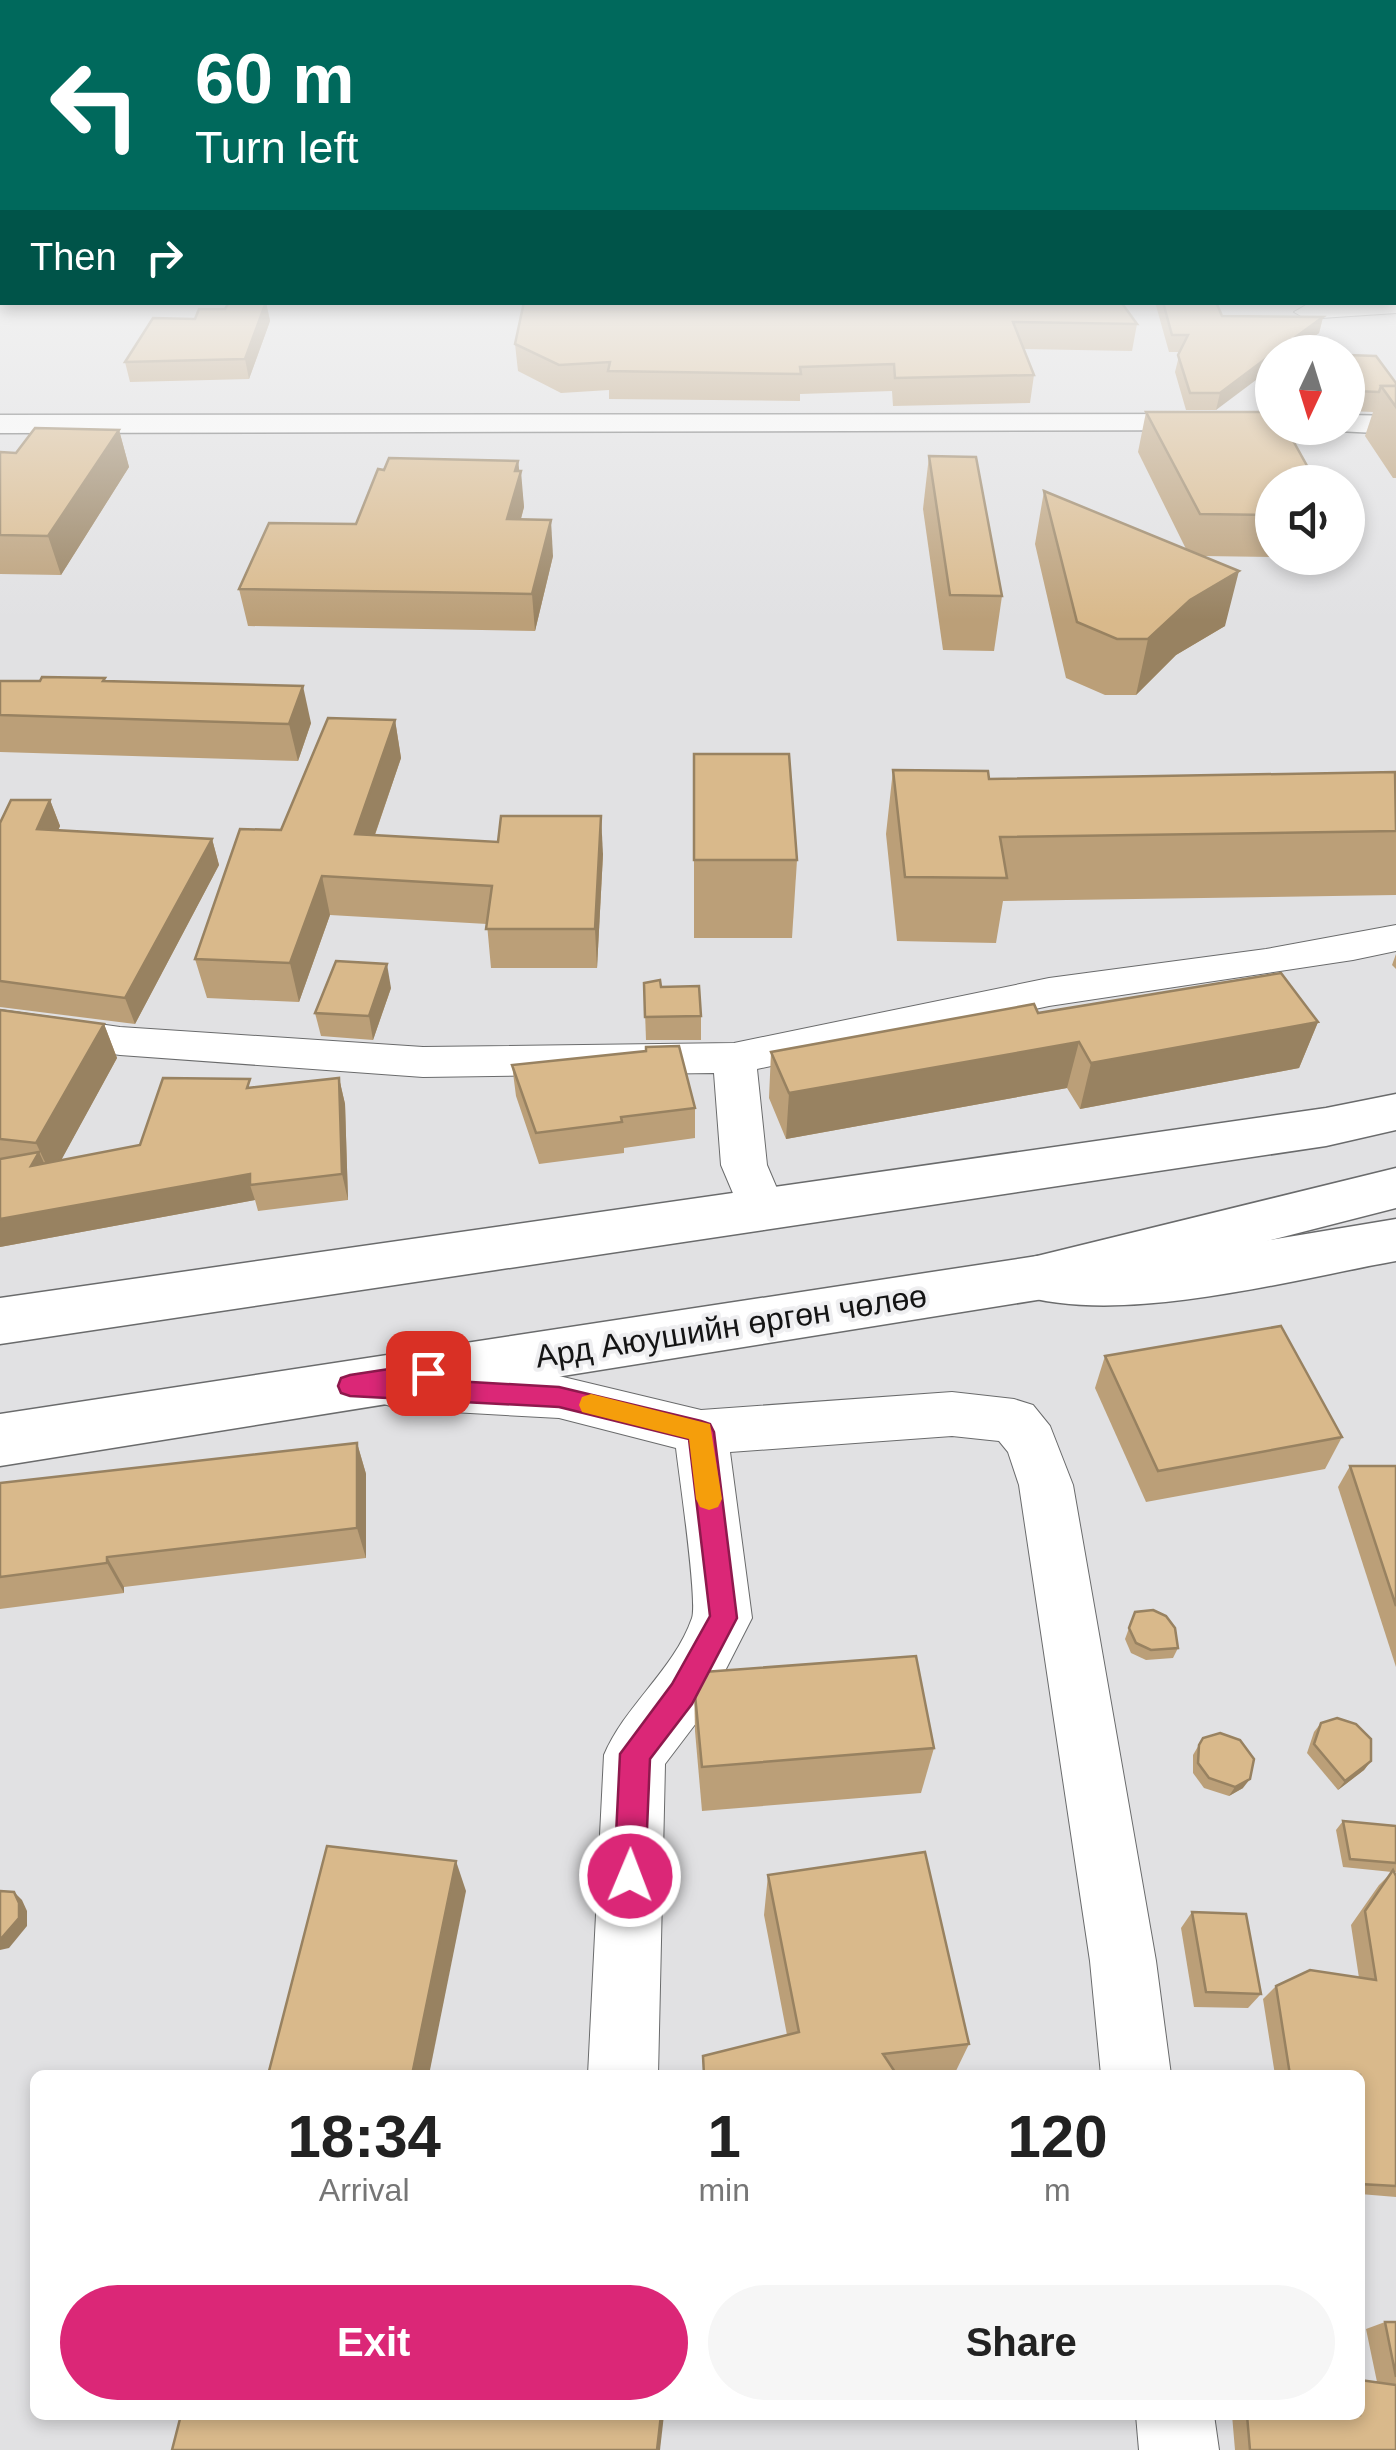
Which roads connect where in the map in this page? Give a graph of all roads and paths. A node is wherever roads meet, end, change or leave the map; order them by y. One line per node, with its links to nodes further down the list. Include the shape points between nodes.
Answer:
1 (1255, 423): 2 (main road)
2 (0, 424)
3 (1365, 424): 4 (main road)
4 (1396, 425)
5 (1396, 938): 7 (street, via 1267,965 1048,992)
6 (0, 1024): 7 (street, via 120,1041 423,1062)
7 (734, 1058): 10 (street, via 744,1165)
8 (1396, 1114): 10 (main road)
9 (1396, 1188): 12 (main road, Ард Аюушийн өргөн чөлөө)
10 (763, 1212): 13 (main road)
11 (1396, 1240): 12 (main road, via 1137,1284)
12 (1037, 1278): 14 (main road, Ард Аюушийн өргөн чөлөө)
13 (0, 1321)
14 (350, 1386): 15 (street, via 559,1397); 16 (main road, Ард Аюушийн өргөн чөлөө)
15 (701, 1432): 17 (street, via 724,1618 682,1694 635,1754); 18 (street, via 952,1414 1014,1421 1032,1442 1054,1531)
16 (0, 1440)
17 (623, 2070)
18 (1135, 2070)
19 (1176, 2420): 20 (street)
20 (1179, 2450)

